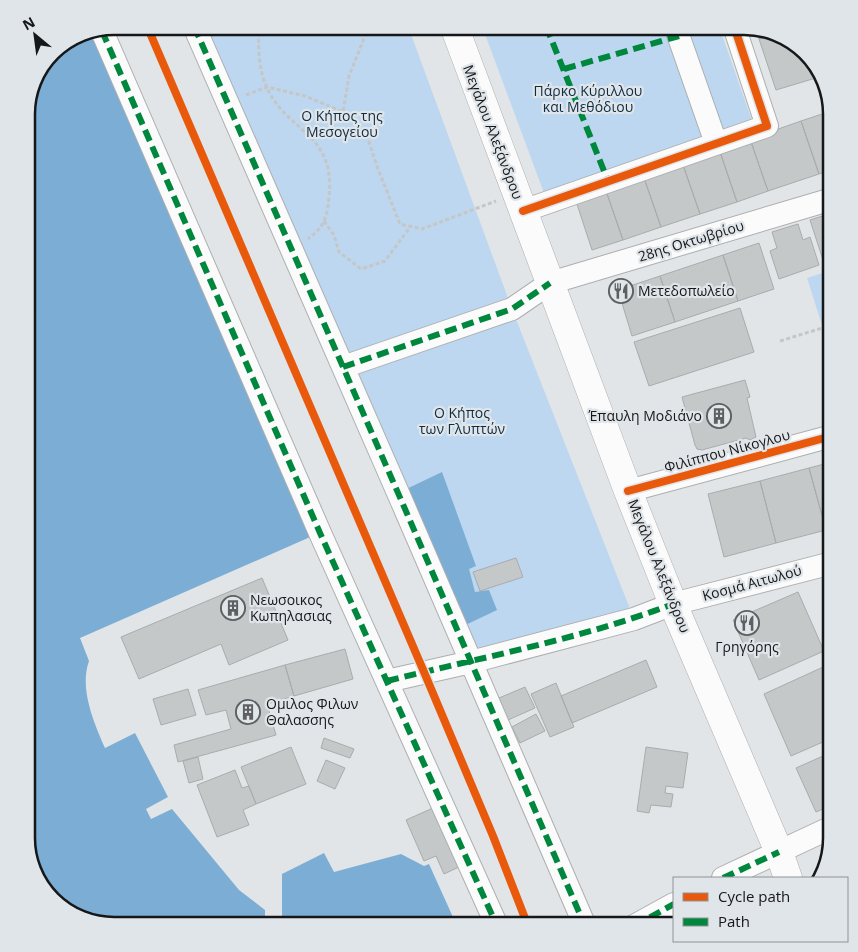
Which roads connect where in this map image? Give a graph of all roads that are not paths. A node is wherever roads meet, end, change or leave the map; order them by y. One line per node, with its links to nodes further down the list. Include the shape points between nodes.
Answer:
1 (198, 35): 10 (street)
2 (457, 35): 7 (main road, Μεγάλου Αλεξάνδρου)
3 (678, 35): 6 (street)
4 (737, 35): 6 (street, via 767,126)
5 (104, 36): 16 (street)
6 (716, 143): 7 (street)
7 (519, 202): 9 (main road, Μεγάλου Αλεξάνδρου)
8 (823, 202): 9 (street, 28ης Οκτωβρίου)
9 (550, 283): 10 (street, 28ης Οκτωβρίου, via 512,309); 12 (main road, Μεγάλου Αλεξάνδρου)
10 (343, 367): 15 (street)
11 (823, 438): 12 (street, Φιλίππου Νίκογλου)
12 (628, 491): 14 (main road, Μεγάλου Αλεξάνδρου)
13 (823, 570): 14 (street, Κοσμά Αιτωλού)
14 (673, 604): 15 (street, Κοσμά Αιτωλού, via 634,619); 18 (main road, Μεγάλου Αλεξάνδρου)
15 (471, 662): 16 (street, Κοσμά Αιτωλού); 23 (street)
16 (387, 681): 22 (street)
17 (823, 831): 18 (street)
18 (779, 852): 19 (street); 20 (main road, Μεγάλου Αλεξάνδρου)
19 (726, 877)
20 (788, 877)
21 (673, 905): 24 (street)
22 (493, 917)
23 (581, 917)
24 (650, 917)

